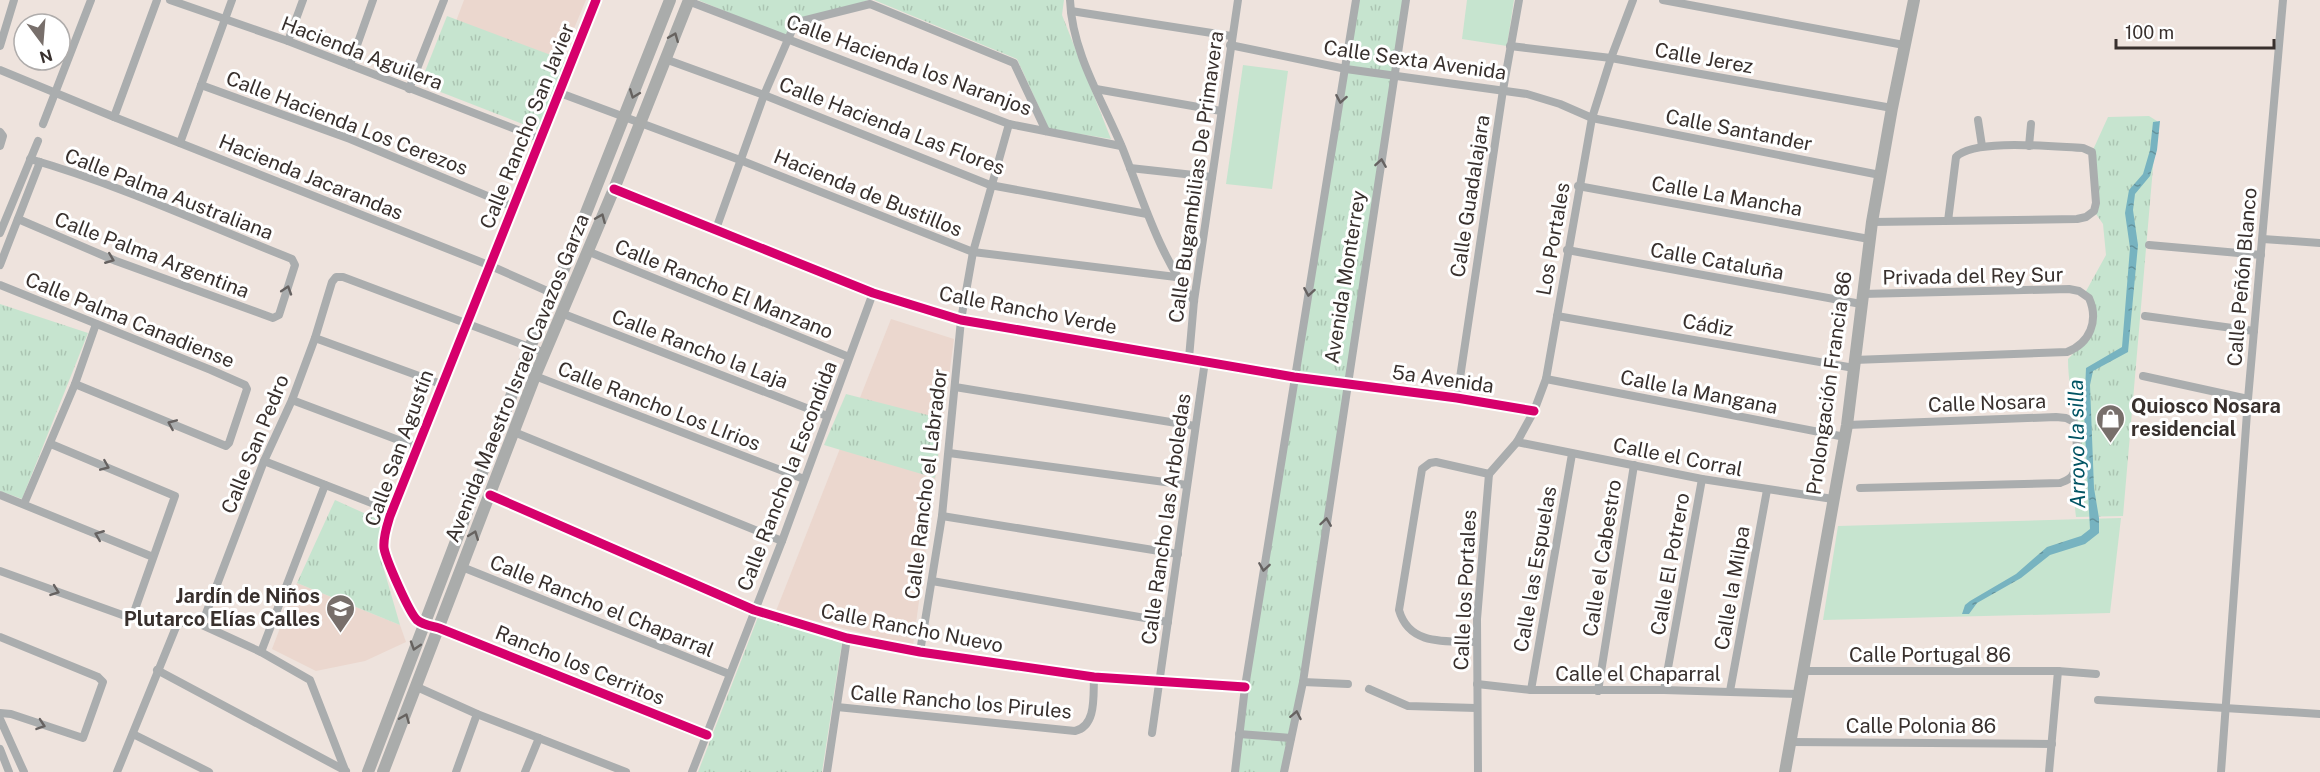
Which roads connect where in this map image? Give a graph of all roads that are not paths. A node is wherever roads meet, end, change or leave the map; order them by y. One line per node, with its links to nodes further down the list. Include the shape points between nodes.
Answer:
1 (14, 0): 23 (street)
2 (91, 0): 40 (street)
3 (158, 0): 45 (street)
4 (170, 0): 22 (street, Hacienda Aguilera)
5 (232, 0): 22 (street)
6 (303, 0): 25 (street)
7 (374, 0): 32 (street)
8 (444, 0): 37 (street)
9 (596, 0): 41 (street, Calle Rancho San Javier)
10 (670, 0): 46 (street, Avenida Maestro Israel Cavazos Garza, one-way to 46)
11 (1070, 0): 21 (street)
12 (1238, 0): 26 (street, Calle Bugambilias De Primavera)
13 (1356, 0): 33 (street, Avenida Monterrey)
14 (1406, 0): 35 (street, Avenida Monterrey)
15 (1519, 0): 29 (street, Calle Guadalajara)
16 (1633, 0): 30 (street, Los Portales)
17 (1663, 0): 27 (street)
18 (1914, 0): 27 (street, Prolongación Francia 86)
19 (2283, 0): 79 (street, Calle Peñón Blanco)
20 (688, 1): 24 (street, Calle Hacienda los Naranjos); 31 (street, Avenida Maestro Israel Cavazos Garza, one-way to 20)
21 (1071, 11): 26 (street, Calle Sexta Avenida); 38 (street)
22 (224, 20): 25 (street, Hacienda Aguilera); 36 (street)
23 (2, 30): 28 (street)
24 (789, 38): 42 (street); 52 (street, Calle Hacienda los Naranjos); 53 (street, via 798,22 870,4 1014,63)
25 (288, 41): 32 (street, Hacienda Aguilera)
26 (1231, 41): 33 (street, Calle Sexta Avenida); 44 (street, Calle Bugambilias De Primavera)
27 (1904, 45): 43 (street, Prolongación Francia 86)
28 (0, 46)
29 (1510, 46): 30 (street, Calle Jerez); 39 (street, Calle Guadalajara)
30 (1611, 58): 43 (street, Calle Jerez); 47 (street, Los Portales)
31 (665, 59): 42 (street, Calle Hacienda Las Flores); 49 (street, Avenida Maestro Israel Cavazos Garza)
32 (350, 65): 37 (street, Hacienda Aguilera)
33 (1346, 69): 35 (street, Calle Sexta Avenida); 112 (street, Avenida Monterrey, one-way to 112)
34 (0, 70): 40 (street, Hacienda Jacarandas)
35 (1394, 76): 39 (street, Calle Sexta Avenida); 116 (street, Avenida Monterrey, one-way to 35)
36 (201, 85): 57 (street); 71 (street, Calle Hacienda Los Cerezos, via 350,139)
37 (409, 89): 55 (street, Hacienda Aguilera)
38 (1096, 89): 44 (street); 59 (street)
39 (1503, 90): 47 (street, Calle Sexta Avenida, via 1540,97); 118 (street, Calle Guadalajara)
40 (56, 91): 45 (street, Hacienda Jacarandas); 51 (street)
41 (560, 93): 46 (street, Hacienda de Bustillos); 55 (street, Calle Rancho San Javier)
42 (764, 95): 63 (street); 68 (street, Calle Hacienda Las Flores)
43 (1892, 108): 66 (street, Prolongación Francia 86)
44 (1221, 111): 67 (street, Calle Bugambilias De Primavera)
45 (114, 117): 57 (street, Hacienda Jacarandas)
46 (625, 117): 49 (street, Hacienda de Bustillos); 92 (street, Avenida Maestro Israel Cavazos Garza)
47 (1592, 118): 66 (street, Calle Santander); 69 (street, Los Portales)
48 (1978, 120): 60 (street)
49 (640, 123): 63 (street, Hacienda de Bustillos); 70 (street, Avenida Maestro Israel Cavazos Garza)
50 (2031, 123): 61 (street)
51 (43, 124)
52 (1009, 124): 53 (street, Calle Hacienda los Naranjos); 68 (street, Calle Rancho el Labrador)
53 (1046, 131): 59 (street, Calle Hacienda los Naranjos)
54 (0, 132): 58 (street)
55 (542, 139): 71 (street, Calle Rancho San Javier)
56 (38, 141): 62 (street)
57 (180, 143): 87 (street, Hacienda Jacarandas)
58 (0, 146)
59 (1121, 146): 65 (street)
60 (1982, 146): 61 (street); 74 (street, via 1956,157)
61 (2029, 146): 74 (street, via 2084,148 2092,152 2094,211 2077,219)
62 (30, 159): 64 (street, Calle Palma Australiana); 77 (street)
63 (740, 160): 76 (street); 84 (street, Hacienda de Bustillos)
64 (40, 162): 73 (street); 98 (street, Calle Palma Australiana, one-way to 64, via 295,261)
65 (1130, 168): 67 (street); 72 (street)
66 (1880, 175): 75 (street, Prolongación Francia 86)
67 (1212, 177): 94 (street, Calle Bugambilias De Primavera)
68 (990, 185): 72 (street, Calle Hacienda Las Flores); 84 (street, Calle Rancho el Labrador)
69 (1578, 186): 78 (street, Calle La Mancha); 82 (street, Los Portales)
70 (614, 189): 76 (street, Calle Rancho Verde); 83 (street, Avenida Maestro Israel Cavazos Garza, one-way to 70)
71 (514, 207): 87 (street, Calle Rancho San Javier)
72 (1147, 214): 88 (street)
73 (18, 219): 86 (street); 98 (street, Calle Palma Argentina, one-way to 98, via 116,261)
74 (1948, 221): 75 (street)
75 (1872, 222): 78 (street, Prolongación Francia 86)
76 (716, 229): 90 (street, Calle Rancho Verde)
77 (0, 232)
78 (1869, 239): 93 (street, Prolongación Francia 86)
79 (2263, 239): 80 (street); 85 (street, Calle Peñón Blanco)
80 (2320, 243)
81 (2149, 245): 85 (street)
82 (1567, 250): 93 (street, Calle Cataluña); 96 (street, Los Portales)
83 (587, 251): 95 (street, Avenida Maestro Israel Cavazos Garza); 106 (street, Calle Rancho El Manzano)
84 (973, 252): 88 (street, Hacienda de Bustillos); 99 (street, Calle Rancho el Labrador)
85 (2261, 255): 102 (street, Calle Peñón Blanco)
86 (0, 265)
87 (491, 266): 92 (street, Hacienda Jacarandas); 101 (street, Calle San Agustín)
88 (1176, 277): 94 (street)
89 (0, 285): 100 (street, Calle Palma Canadiense)
90 (873, 292): 99 (street, Calle Rancho Verde); 106 (street, Calle Rancho la Escondida)
91 (2085, 293): 93 (street, Privada del Rey Sur, via 2069,289); 109 (street, Cádiz, via 2092,305 2092,328 2078,348 2067,352)
92 (554, 294): 104 (street, Avenida Maestro Israel Cavazos Garza)
93 (1861, 299): 109 (street, Prolongación Francia 86)
94 (1194, 301): 107 (street, Calle Bugambilias De Primavera)
95 (561, 313): 105 (street, Avenida Maestro Israel Cavazos Garza); 122 (street, Calle Rancho la Laja)
96 (1557, 316): 109 (street, Cádiz); 113 (street, Los Portales)
97 (2145, 316): 102 (street)
98 (275, 318)
99 (962, 320): 107 (street, Calle Rancho Verde); 117 (street, Calle Rancho el Labrador)
100 (96, 324): 114 (street); 114 (street, Calle Palma Canadiense, one-way to 114, via 247,387 229,444)
101 (468, 325): 103 (street, Calle San Pedro, via 336,277); 104 (street); 115 (street, Calle San Agustín)
102 (2254, 331): 120 (street, Calle Peñón Blanco)
103 (315, 338): 115 (street); 119 (street, Calle San Pedro)
104 (531, 347): 105 (street); 155 (street, Avenida Maestro Israel Cavazos Garza)
105 (545, 353): 110 (street, Avenida Maestro Israel Cavazos Garza)
106 (849, 357): 122 (street, Calle Rancho la Escondida)
107 (1189, 358): 108 (street, Calle Rancho Verde)
108 (1205, 361): 112 (street, Calle Rancho Verde); 123 (street, Calle Rancho las Arboledas)
109 (1854, 364): 124 (street, Prolongación Francia 86)
110 (535, 376): 125 (street, Avenida Maestro Israel Cavazos Garza); 134 (street, Calle Rancho Los LIrios)
111 (2143, 376): 120 (street)
112 (1294, 377): 116 (street, Calle Rancho Verde); 173 (street, Avenida Monterrey, one-way to 173)
113 (1546, 379): 121 (street, Los Portales); 124 (street, Calle la Mangana)
114 (75, 384): 127 (street)
115 (441, 384): 128 (street, Calle San Agustín)
116 (1347, 384): 118 (street, 5a Avenida); 169 (street, Avenida Monterrey, one-way to 116)
117 (955, 387): 123 (street); 129 (street, Calle Rancho el Labrador)
118 (1457, 398): 121 (street, 5a Avenida)
119 (292, 399): 128 (street); 131 (street, Calle San Pedro)
120 (2248, 399): 183 (street, Calle Peñón Blanco)
121 (1534, 411): 126 (street, Los Portales)
122 (827, 416): 134 (street, Calle Rancho la Escondida)
123 (1195, 426): 137 (street, Calle Rancho las Arboledas)
124 (1846, 431): 138 (street, Calle Nosara, via 2056,417 2074,422 2076,429 2076,468 2068,480 2060,483); 142 (street, Prolongación Francia 86)
125 (514, 432): 141 (street, Avenida Maestro Israel Cavazos Garza); 146 (street)
126 (1517, 442): 130 (street, Calle el Corral); 133 (street, Los Portales)
127 (51, 444): 143 (street); 148 (street, one-way to 148, via 175,497)
128 (417, 447): 144 (street, Calle San Agustín)
129 (949, 453): 137 (street); 145 (street, Calle Rancho el Labrador)
130 (1572, 454): 132 (street, Calle el Corral); 175 (street, Calle las Espuelas)
131 (264, 461): 136 (street); 154 (street, Calle San Pedro)
132 (1634, 465): 135 (street, Calle el Corral); 177 (street, Calle el Cabestro)
133 (1489, 474): 159 (street, Calle los Portales); 159 (street, via 1436,462 1422,469 1399,610 1414,634 1444,641)
134 (804, 479): 146 (street, Calle Rancho la Escondida)
135 (1702, 479): 139 (street, Calle el Corral); 176 (street, Calle El Potrero)
136 (325, 484): 144 (street); 160 (street)
137 (1187, 485): 147 (street, Calle Rancho las Arboledas)
138 (1860, 488)
139 (1767, 490): 142 (street, Calle el Corral); 178 (street, Calle la Milpa)
140 (0, 495): 143 (street)
141 (490, 495): 149 (street, Avenida Maestro Israel Cavazos Garza, one-way to 141); 152 (street, Calle Rancho Nuevo)
142 (1833, 499): 163 (street, Prolongación Francia 86)
143 (24, 504): 148 (street, one-way to 143)
144 (392, 511): 155 (street, Calle San Agustín, via 386,528 385,552 415,618)
145 (942, 516): 147 (street); 151 (street, Calle Rancho el Labrador)
146 (782, 541): 152 (street, Calle Rancho la Escondida)
147 (1178, 554): 153 (street, Calle Rancho las Arboledas)
148 (153, 557): 150 (street, one-way to 148, via 130,617)
149 (462, 567): 156 (street, Avenida Maestro Israel Cavazos Garza); 165 (street, Calle Rancho el Chaparral)
150 (0, 571)
151 (932, 581): 153 (street); 161 (street, Calle Rancho el Labrador)
152 (754, 610): 158 (street, Calle Rancho Nuevo); 165 (street, Calle Rancho la Escondida)
153 (1168, 622): 168 (street, Calle Rancho las Arboledas)
154 (202, 624): 160 (street); 162 (street, via 186,620 176,627)
155 (423, 624): 156 (street); 203 (street, Avenida Maestro Israel Cavazos Garza, one-way to 203)
156 (439, 628): 172 (street, Avenida Maestro Israel Cavazos Garza); 191 (street, Rancho los Cerritos)
157 (0, 637): 184 (street, one-way to 157, via 83,738 103,680)
158 (847, 638): 161 (street, Calle Rancho Nuevo); 181 (street)
159 (1477, 642): 171 (street, Calle los Portales)
160 (261, 652): 198 (street, via 310,680)
161 (920, 652): 167 (street, Calle Rancho Nuevo)
162 (157, 670): 189 (street); 198 (street)
163 (1802, 671): 164 (street, Calle Portugal 86); 179 (street, Prolongación Francia 86)
164 (2058, 671): 166 (street, Calle Portugal 86); 195 (street)
165 (729, 674): 191 (street, Calle Rancho la Escondida)
166 (2096, 674)
167 (1094, 677): 168 (street, Calle Rancho Nuevo); 181 (street, Calle Rancho los Pirules, via 1091,717 1083,729 1067,732)
168 (1160, 682): 173 (street, Calle Rancho Nuevo); 188 (street, Calle Rancho las Arboledas)
169 (1303, 682): 170 (street); 193 (street, Avenida Monterrey, one-way to 169)
170 (1348, 684)
171 (1477, 684): 175 (street, Calle el Chaparral); 182 (street, Calle los Portales)
172 (417, 687): 185 (street); 204 (street, Avenida Maestro Israel Cavazos Garza, one-way to 172)
173 (1245, 687): 190 (street, Avenida Monterrey)
174 (1369, 689): 182 (street, via 1408,706)
175 (1531, 690): 177 (street, Calle el Chaparral)
176 (1664, 690): 177 (street, Calle el Chaparral); 178 (street, Calle el Chaparral)
177 (1598, 691)
178 (1730, 691): 179 (street, Calle el Chaparral)
179 (1799, 694): 194 (street, Prolongación Francia 86)
180 (2098, 700): 183 (street)
181 (837, 707): 210 (street)
182 (1476, 708): 213 (street)
183 (2226, 708): 186 (street); 216 (street, Calle Peñón Blanco)
184 (0, 713)
185 (477, 714): 192 (street); 205 (street)
186 (2320, 714)
187 (0, 719): 200 (street)
188 (1152, 733)
189 (133, 734): 201 (street); 202 (street)
190 (1239, 734): 193 (street); 211 (street, Avenida Monterrey)
191 (707, 735): 209 (street, Calle Rancho la Escondida)
192 (539, 738): 197 (street); 206 (street)
193 (1291, 738): 212 (street, Avenida Monterrey)
194 (1791, 742): 195 (street, Calle Polonia 86); 214 (street, Prolongación Francia 86)
195 (2052, 744): 215 (street)
196 (1, 753): 199 (street)
197 (601, 763): 207 (street); 208 (street)
198 (347, 771)
199 (9, 772)
200 (24, 772)
201 (117, 772)
202 (209, 772)
203 (368, 772)
204 (383, 772)
205 (456, 772)
206 (525, 772)
207 (598, 772)
208 (626, 772)
209 (692, 772)
210 (827, 772)
211 (1235, 772)
212 (1284, 772)
213 (1478, 772)
214 (1785, 772)
215 (2049, 772)
216 (2221, 772)

